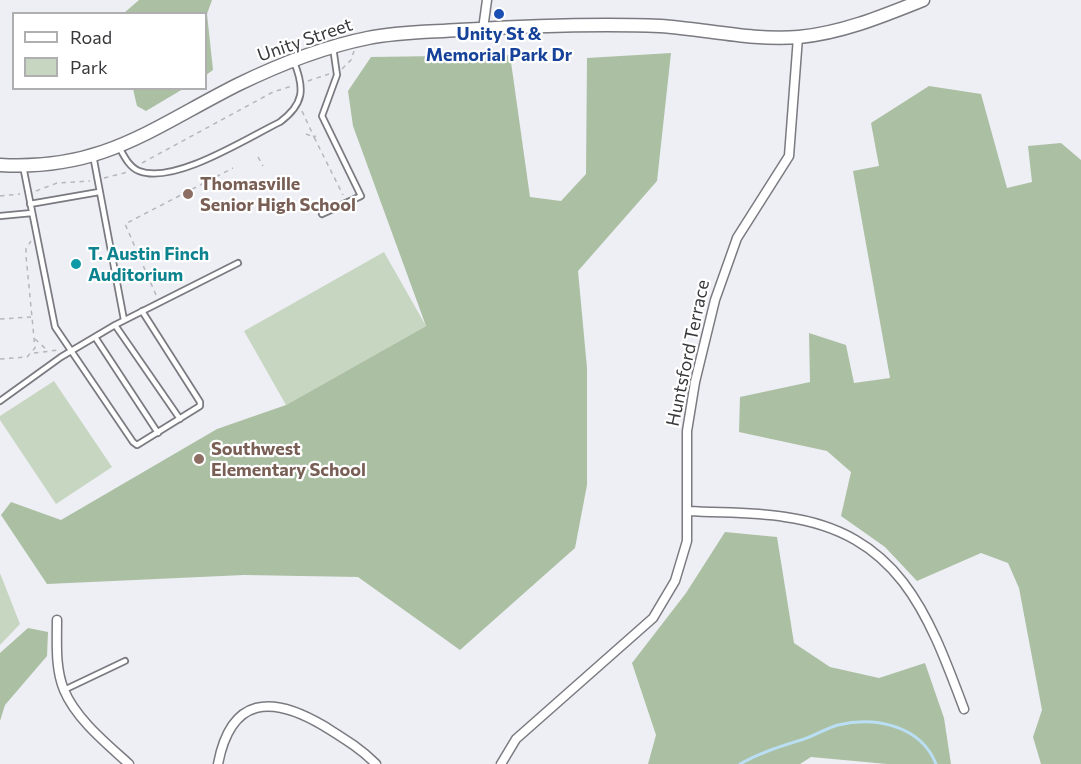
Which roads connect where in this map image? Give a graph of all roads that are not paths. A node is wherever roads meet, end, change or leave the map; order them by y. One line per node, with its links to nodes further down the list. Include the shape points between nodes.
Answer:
1 (487, 0): 4 (street)
2 (923, 0): 3 (street, Unity Street)
3 (907, 3): 5 (street, Unity Street, via 843,29)
4 (483, 29): 5 (street, Unity Street, via 565,23); 6 (street, Unity Street, via 369,38)
5 (798, 37): 26 (street, Huntsford Terrace, via 789,156 736,238 701,356 687,431)
6 (333, 47): 7 (street, Unity Street); 15 (lane, via 337,75 322,116 361,196)
7 (294, 60): 8 (street, Unity Street, via 238,84); 8 (lane, via 301,84 299,102 280,122 179,172 138,171)
8 (119, 147): 9 (street, Unity Street)
9 (93, 155): 11 (street, Unity Street, via 50,165); 12 (lane)
10 (0, 165): 11 (street, Unity Street)
11 (23, 166): 13 (lane)
12 (99, 192): 13 (lane); 19 (lane)
13 (30, 204): 14 (lane)
14 (32, 213): 16 (lane); 22 (lane, via 50,311 55,327)
15 (322, 214)
16 (0, 216)
17 (238, 263): 18 (lane)
18 (142, 311): 19 (lane); 24 (lane, via 200,402 200,406)
19 (124, 320): 20 (lane)
20 (115, 325): 21 (lane); 24 (lane)
21 (95, 337): 22 (lane); 25 (lane)
22 (71, 351): 23 (lane); 25 (lane, via 132,442 143,443)
23 (0, 401)
24 (180, 419): 25 (lane)
25 (158, 433)
26 (689, 511): 30 (street, via 785,516 849,534 912,591); 34 (street, Huntsford Terrace, via 687,541 675,581 653,618 516,739)
27 (57, 620): 29 (street, via 56,656)
28 (125, 661): 29 (lane)
29 (64, 690): 31 (street, via 87,724)
30 (964, 709)
31 (129, 764)
32 (218, 764): 33 (street, via 236,719 263,705 299,712 360,747)
33 (376, 764)
34 (501, 764)

